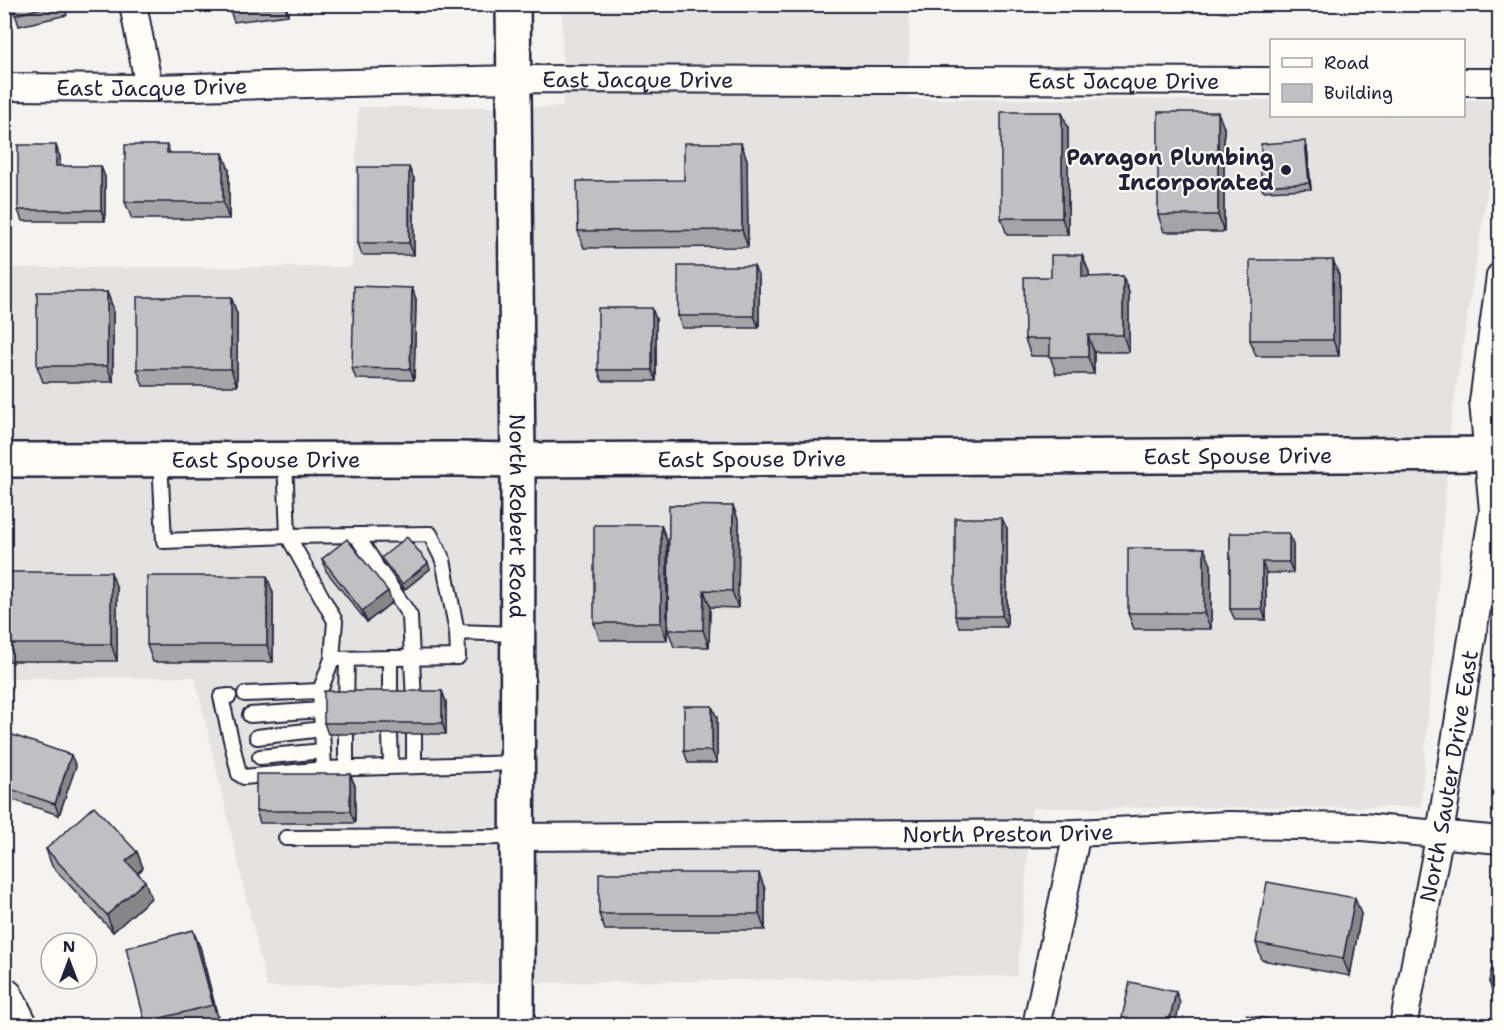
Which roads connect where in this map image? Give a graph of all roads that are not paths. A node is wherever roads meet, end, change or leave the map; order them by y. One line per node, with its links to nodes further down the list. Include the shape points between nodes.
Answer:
1 (133, 4): 8 (street)
2 (513, 4): 3 (main road, North Robert Road)
3 (514, 79): 4 (street, East Jacque Drive); 8 (street, East Jacque Drive); 14 (main road, North Robert Road)
4 (1270, 81)
5 (1465, 82): 6 (street)
6 (1500, 82)
7 (4, 87): 8 (street, East Jacque Drive)
8 (148, 88)
9 (1500, 276): 10 (street, North Sauter Drive East, via 1483,402)
10 (1493, 454): 14 (main road, East Spouse Drive); 44 (street, North Sauter Drive East, via 1493,511)
11 (160, 459): 12 (main road, East Spouse Drive); 13 (main road, East Spouse Drive); 16 (lane, via 164,541)
12 (285, 459): 14 (main road, East Spouse Drive); 16 (lane)
13 (4, 460)
14 (518, 460): 18 (main road, North Robert Road)
15 (356, 535): 16 (lane); 17 (lane, via 430,534 443,560); 21 (lane, via 410,616)
16 (288, 536): 22 (lane, via 335,621)
17 (456, 632): 18 (lane); 21 (lane, via 458,657)
18 (517, 634): 38 (main road, North Robert Road)
19 (347, 658): 20 (lane); 22 (lane); 26 (lane)
20 (390, 658): 21 (lane); 27 (lane)
21 (413, 658): 28 (lane)
22 (332, 659): 23 (lane)
23 (320, 691): 24 (lane); 29 (lane)
24 (245, 694)
25 (230, 696): 42 (lane, via 221,698 236,740 239,774 244,777)
26 (346, 702)
27 (390, 702)
28 (414, 702)
29 (321, 710): 30 (lane); 31 (lane)
30 (250, 715)
31 (322, 729): 35 (lane); 36 (lane)
32 (346, 734): 41 (lane)
33 (390, 734): 40 (lane)
34 (414, 734): 39 (lane)
35 (257, 737)
36 (323, 751): 37 (lane); 42 (lane)
37 (260, 758)
38 (516, 763): 39 (lane); 45 (main road, North Robert Road)
39 (414, 765): 40 (lane)
40 (391, 766): 41 (lane)
41 (346, 768): 42 (lane)
42 (324, 769)
43 (1077, 833): 44 (street, North Preston Drive, via 1228,825 1363,827); 45 (street, North Preston Drive); 51 (street)
44 (1440, 833): 47 (street, North Preston Drive); 52 (street, North Sauter Drive East)
45 (516, 837): 46 (lane); 50 (main road, North Robert Road)
46 (286, 838)
47 (1500, 840)
48 (4, 990): 49 (street)
49 (25, 1026)
50 (517, 1026)
51 (1036, 1026)
52 (1403, 1026)

